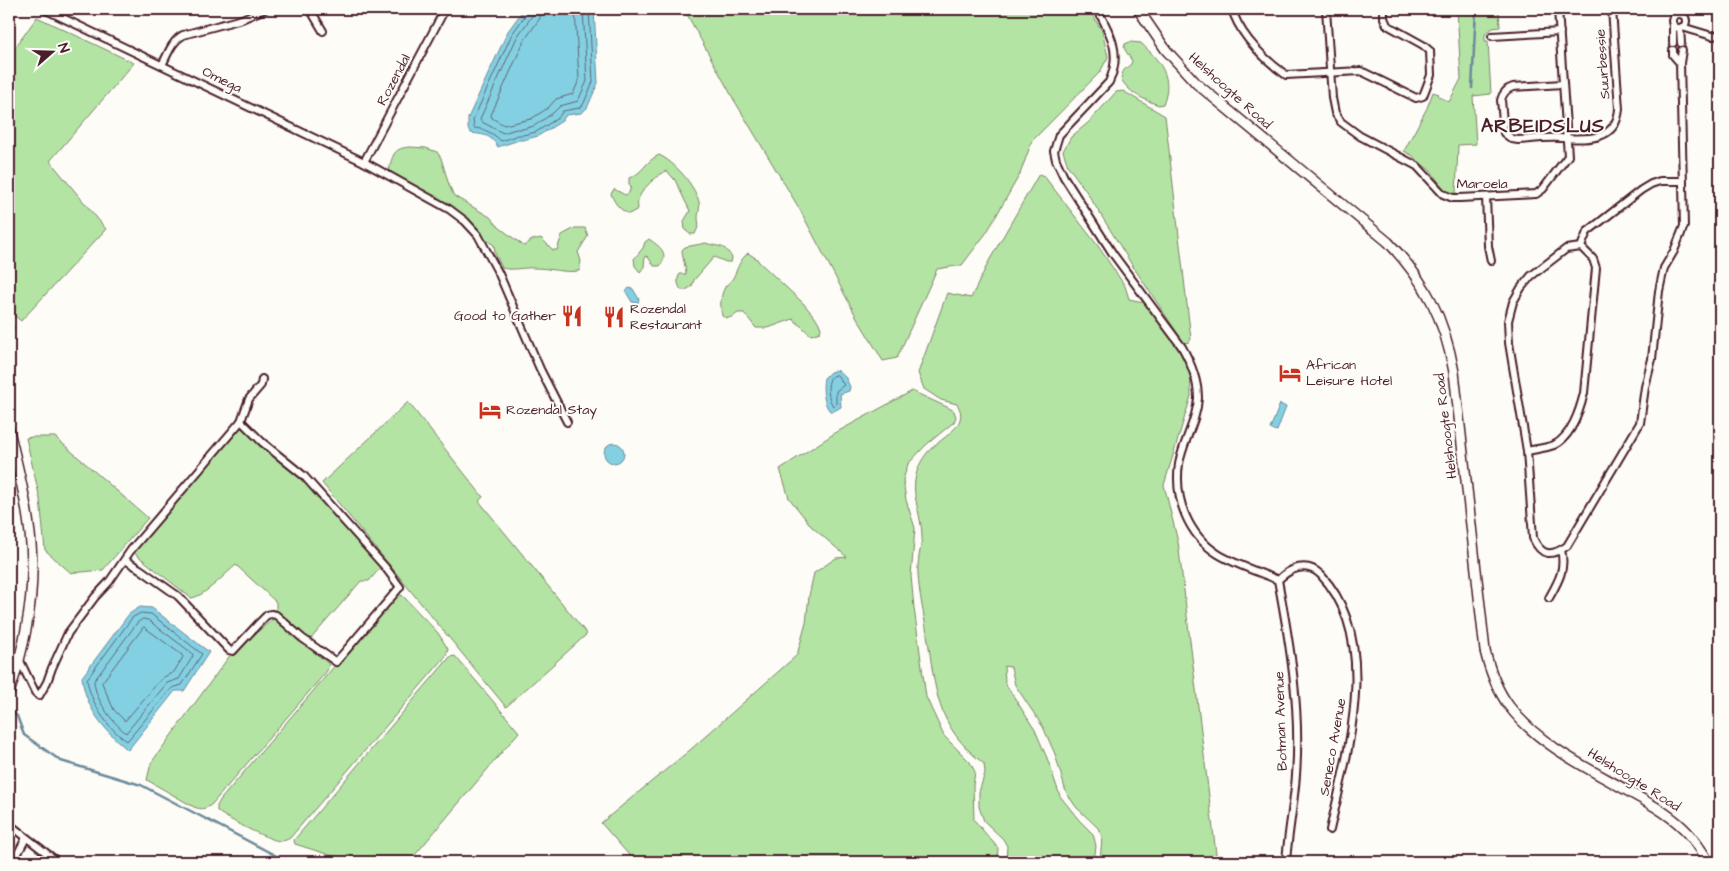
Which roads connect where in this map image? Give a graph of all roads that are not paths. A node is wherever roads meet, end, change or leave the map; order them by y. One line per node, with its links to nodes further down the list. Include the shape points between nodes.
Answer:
1 (44, 9): 22 (street, Omega)
2 (265, 9): 22 (street, via 234,22 184,35 172,45)
3 (310, 9): 16 (street)
4 (445, 9): 26 (street, Rozendal)
5 (1097, 9): 38 (street, via 1114,47 1114,72 1109,82 1059,135 1054,151 1056,160 1113,254 1190,362 1198,398 1178,480 1180,499 1190,528 1219,554)
6 (1138, 9): 48 (main road, Helshoogte Road, via 1166,50 1197,84 1388,242 1414,272 1436,310 1451,353 1485,651 1491,673 1502,695 1530,729 1676,822)
7 (1236, 9): 23 (street, via 1234,14 1241,28 1268,60 1286,75)
8 (1326, 9): 23 (street, Maroela)
9 (1384, 9): 23 (street, via 1386,24 1430,51 1431,75 1423,96 1416,98 1361,72)
10 (1558, 9): 17 (street, Maroela)
11 (1612, 9): 25 (street, Suurbessie, via 1616,125 1602,136)
12 (1669, 9): 15 (street)
13 (1677, 11): 14 (street); 15 (street)
14 (1686, 19): 15 (street, via 1686,24); 18 (street)
15 (1678, 26): 18 (street); 21 (street); 21 (street, via 1672,33 1673,55)
16 (323, 30)
17 (1560, 32): 20 (street); 24 (street, Maroela)
18 (1699, 33): 19 (street)
19 (1720, 35)
20 (1492, 36)
21 (1680, 63): 27 (street)
22 (162, 65): 26 (street, Omega)
23 (1330, 73): 28 (street, Maroela, via 1335,114 1341,122 1360,136 1417,166 1444,194 1453,198)
24 (1563, 84): 25 (street, Maroela); 25 (street, via 1508,89 1501,100 1502,126 1504,133 1512,139)
25 (1567, 138): 28 (street, Maroela, via 1568,156 1543,189 1536,194)
26 (364, 162): 33 (street, Omega, via 449,209 478,235)
27 (1683, 181): 29 (street, via 1660,181 1641,190 1587,232); 36 (street, via 1684,226 1660,284 1652,359 1640,424)
28 (1486, 197): 30 (street)
29 (1581, 247): 35 (street, via 1594,259 1596,268 1580,411 1557,443); 35 (street, via 1566,249 1530,276 1513,302 1508,320)
30 (1491, 261)
31 (262, 380): 32 (street)
32 (241, 420): 37 (street); 37 (street, via 310,482 400,587 336,662 271,614 233,651 229,650 178,596)
33 (567, 422)
34 (9, 430): 40 (main road, via 25,503 32,563 29,612)
35 (1527, 451): 36 (street, via 1533,538 1536,546 1548,554)
36 (1561, 550): 39 (street, via 1561,574)
37 (125, 560): 40 (street, via 68,633 39,696)
38 (1278, 580): 43 (street, Seneco Avenue, via 1293,569 1302,567 1316,571 1329,585 1344,611 1352,638 1356,684 1354,716); 47 (street, Botman Avenue, via 1295,683 1297,722 1296,774)
39 (1549, 598)
40 (20, 661): 41 (main road)
41 (9, 693)
42 (9, 824): 44 (street)
43 (1330, 830)
44 (26, 838): 45 (street, via 17,855); 46 (street)
45 (9, 861)
46 (58, 862)
47 (1286, 862)
48 (1709, 862)

